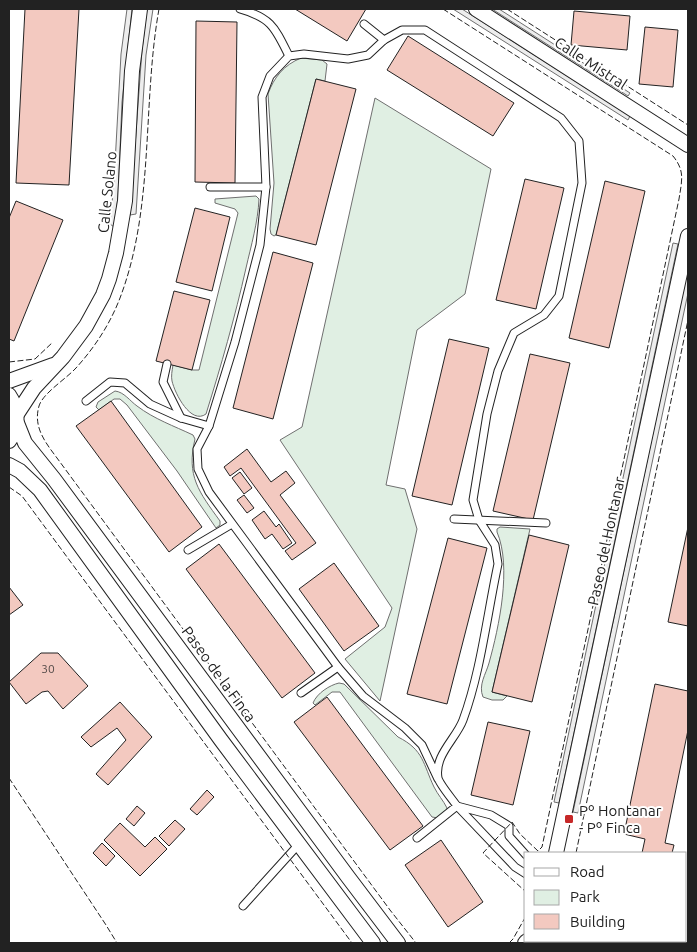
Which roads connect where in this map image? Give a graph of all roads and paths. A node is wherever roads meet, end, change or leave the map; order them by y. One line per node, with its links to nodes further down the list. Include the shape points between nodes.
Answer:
1 (140, 9): 11 (street, Calle Solano, via 132,71 125,201 116,253 103,295 86,326)
2 (240, 9): 6 (lane, via 254,13 274,26)
3 (476, 9): 7 (street, Calle Mistral)
4 (364, 24): 5 (lane)
5 (384, 40): 6 (lane, via 368,55 348,59 304,54); 22 (lane, via 402,30 425,30 561,118 579,141 582,183 559,296 544,315 514,333 498,371 487,414 473,500)
6 (289, 56): 9 (lane, via 270,76 262,97)
7 (688, 145)
8 (210, 187): 9 (lane)
9 (266, 187): 18 (lane, via 260,245)
10 (688, 236): 32 (street, Paseo del Hontanar)
11 (56, 363): 13 (street); 16 (street, Calle Solano, via 34,388)
12 (167, 364): 17 (lane, via 163,382)
13 (9, 381)
14 (9, 395): 16 (street, Paseo de la Finca)
15 (86, 401): 17 (lane, via 110,382 125,383 150,404)
16 (17, 418): 19 (street, Calle Solano); 37 (street, Paseo de la Finca, via 25,443)
17 (181, 418): 18 (lane)
18 (209, 426): 24 (lane, via 197,449 198,469 209,492)
19 (9, 441)
20 (9, 465): 31 (street, via 40,490)
21 (454, 519): 22 (lane)
22 (479, 520): 23 (lane); 28 (lane, via 495,545 498,564 471,698 460,727 440,760)
23 (546, 523)
24 (232, 524): 25 (lane); 26 (lane)
25 (188, 550)
26 (338, 666): 27 (lane); 28 (lane, via 363,696 405,728 422,746)
27 (301, 693)
28 (438, 779): 29 (lane)
29 (457, 806): 30 (lane); 33 (lane, via 492,816 509,826 510,836); 34 (lane, via 514,867)
30 (417, 838)
31 (299, 844): 35 (lane); 36 (street)
32 (556, 852)
33 (524, 853)
34 (524, 873)
35 (244, 906)
36 (373, 943)
37 (398, 943)

